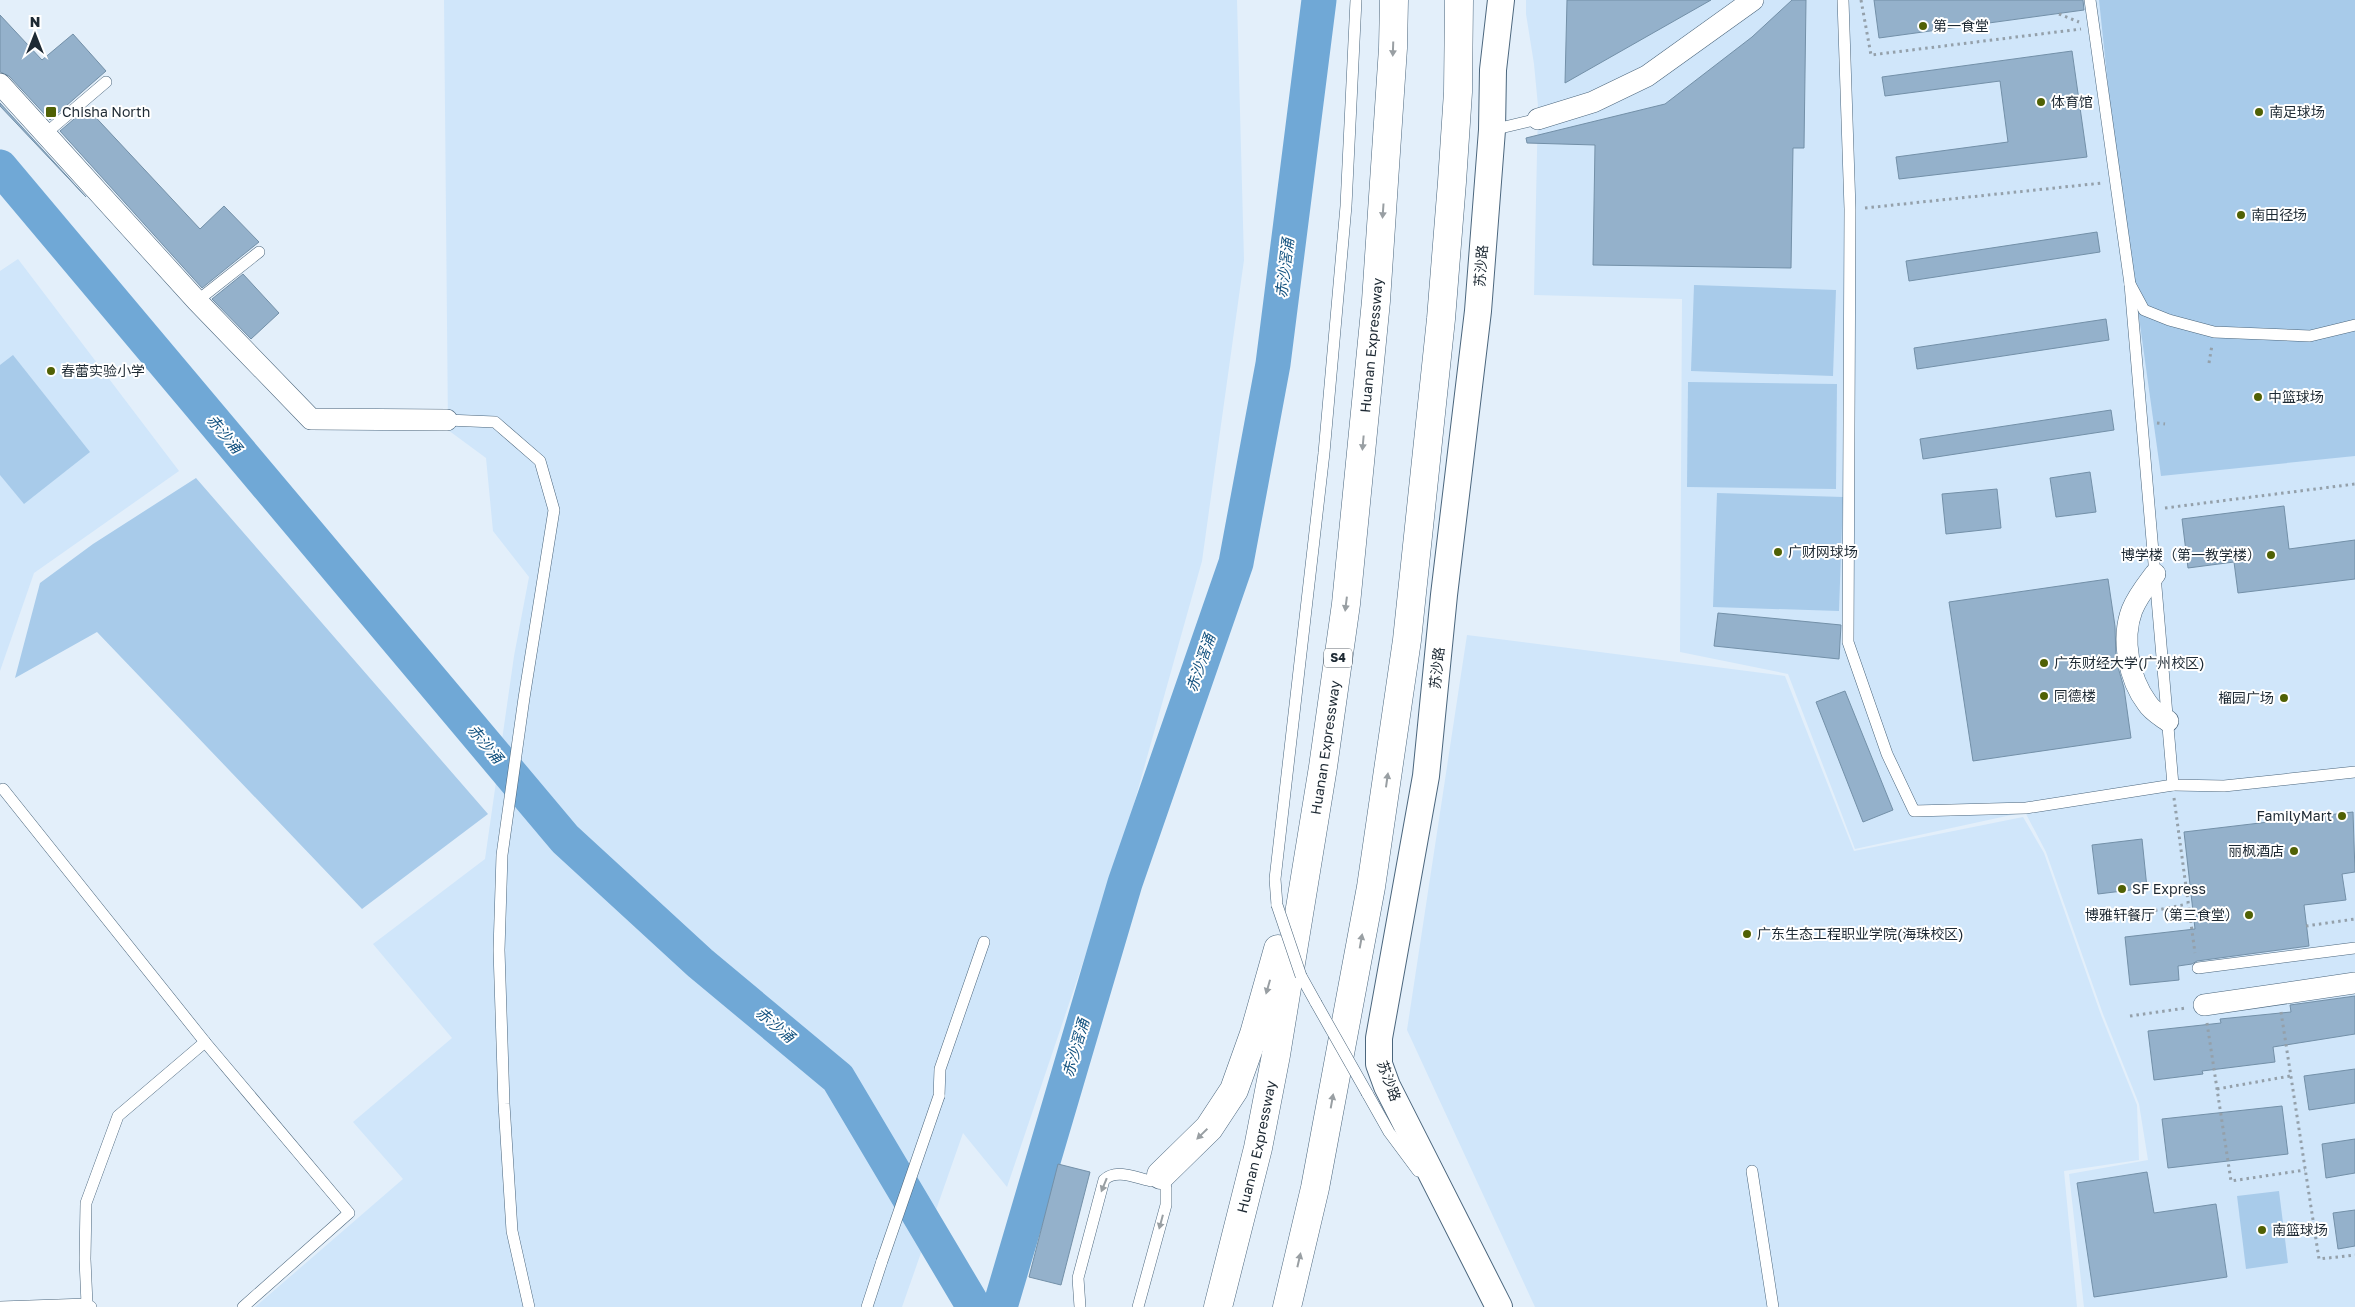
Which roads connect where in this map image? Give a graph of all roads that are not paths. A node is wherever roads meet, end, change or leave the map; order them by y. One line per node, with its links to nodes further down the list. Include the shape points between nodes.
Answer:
1 (1356, 0): 34 (lane, bridge, via 1346,206 1324,453 1276,879 1277,906 1301,976 1389,1132)
2 (1394, 0): 25 (highway, Huanan Expressway / S4, one-way to 25, via 1385,184 1362,454 1344,613)
3 (1459, 0): 11 (highway)
4 (1467, 0): 11 (highway)
5 (1500, 0): 13 (street, 苏沙路, via 1492,70)
6 (1753, 0): 12 (street, via 1647,76 1592,102)
7 (1842, 0): 23 (lane, via 1850,209 1848,642 1887,754 1914,811 2026,808)
8 (2090, 0): 16 (lane)
9 (106, 82): 14 (lane)
10 (0, 84): 14 (street)
11 (1458, 92): 43 (highway, one-way to 11, via 1315,1188 1371,887 1408,640 1441,319)
12 (1538, 119): 13 (lane)
13 (1492, 130): 34 (street, 苏沙路, via 1478,311 1426,776 1379,1038 1379,1064 1387,1086)
14 (45, 134): 17 (street)
15 (259, 252): 17 (lane)
16 (2130, 284): 18 (lane, via 2144,310 2214,332 2310,336); 20 (lane)
17 (197, 301): 19 (street, via 311,419)
18 (2355, 325)
19 (447, 420): 38 (lane, via 496,422 540,461 554,510 502,855 499,950 504,1104 512,1231)
20 (2155, 574): 21 (lane); 21 (street, via 2131,612 2128,653 2131,670 2147,704)
21 (2168, 721): 23 (lane)
22 (2355, 772): 23 (lane, via 2224,786)
23 (2173, 785)
24 (3, 789): 31 (lane)
25 (1314, 823): 33 (highway, one-way to 33, via 1254,1034 1234,1090 1209,1128); 42 (highway, Huanan Expressway / S4, via 1258,1148)
26 (984, 942): 39 (lane, bridge, via 940,1069 939,1096)
27 (2355, 948): 28 (lane)
28 (2198, 968)
29 (2355, 983): 30 (street)
30 (2204, 1006)
31 (205, 1042): 35 (lane, via 118,1116 86,1203 85,1259); 37 (lane, via 349,1213)
32 (1752, 1170): 45 (lane)
33 (1161, 1175): 40 (lane, one-way to 40, via 1151,1181 1118,1174 1104,1180 1078,1278); 41 (lane, one-way to 41, via 1166,1188 1166,1204)
34 (1454, 1219): 44 (street, 苏沙路)
35 (89, 1306): 36 (lane)
36 (0, 1307)
37 (244, 1307)
38 (528, 1307)
39 (867, 1307)
40 (1080, 1307)
41 (1138, 1307)
42 (1218, 1307)
43 (1287, 1307)
44 (1499, 1307)
45 (1773, 1307)

